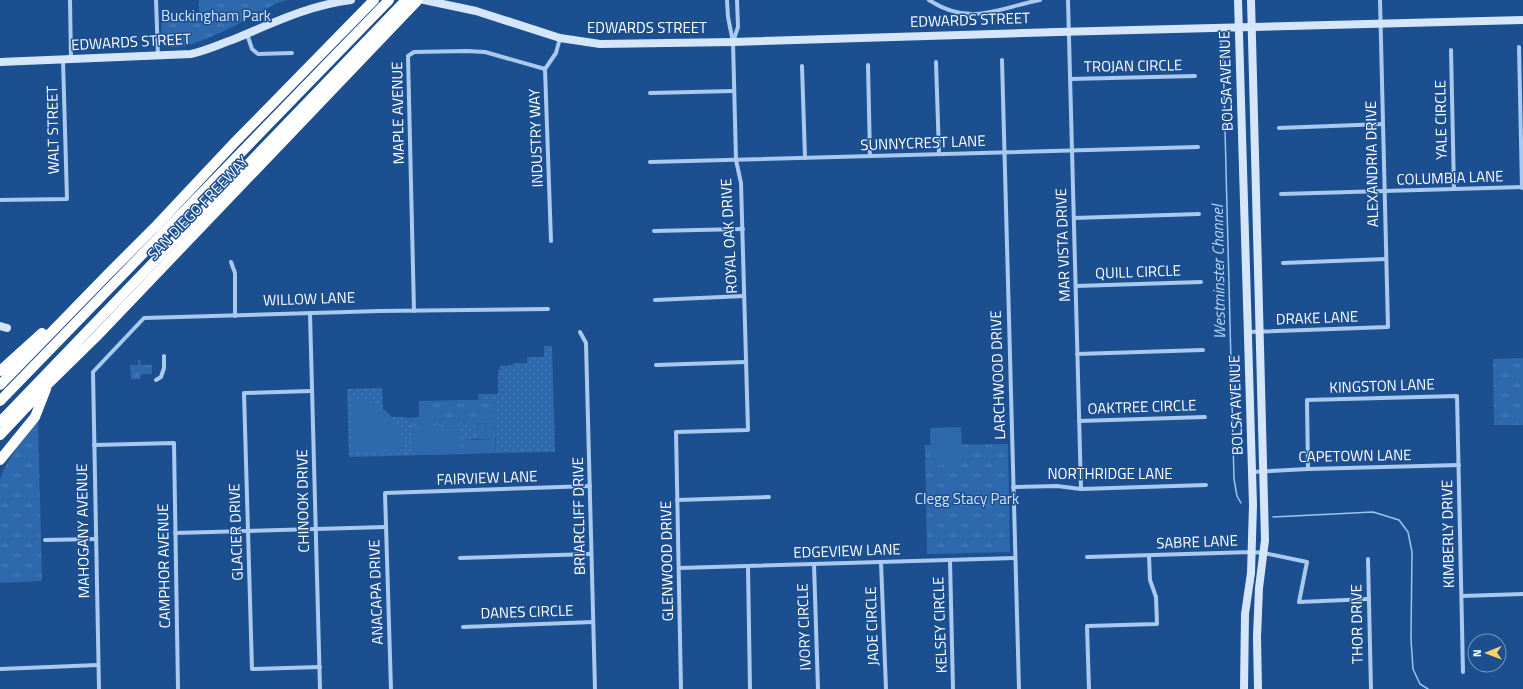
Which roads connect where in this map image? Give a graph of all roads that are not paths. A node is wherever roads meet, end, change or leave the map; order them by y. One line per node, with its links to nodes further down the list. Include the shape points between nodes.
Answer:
1 (70, 0): 29 (street, WALT STREET)
2 (156, 0): 28 (street)
3 (351, 0): 22 (street, EDWARDS STREET, via 298,12)
4 (374, 0): 63 (highway, SAN DIEGO FREEWAY)
5 (389, 0): 88 (highway)
6 (406, 0): 91 (highway)
7 (418, 0): 84 (highway, SAN DIEGO FREEWAY)
8 (424, 0): 23 (street, EDWARDS STREET, via 476,11)
9 (728, 0): 24 (street, via 728,17)
10 (737, 0): 24 (street, via 738,26)
11 (929, 0): 12 (street, via 953,12 974,15)
12 (1040, 0)
13 (1068, 0): 21 (street, MAR VISTA DRIVE)
14 (1238, 0): 19 (street, BOLSA AVENUE)
15 (1251, 0): 20 (street, BOLSA AVENUE)
16 (1380, 0): 18 (street, ALEXANDRIA DRIVE)
17 (1523, 20): 18 (street, EDWARDS STREET)
18 (1381, 23): 20 (street, EDWARDS STREET); 40 (street, ALEXANDRIA DRIVE)
19 (1239, 27): 20 (street, EDWARDS STREET); 21 (street, EDWARDS STREET); 74 (street, BOLSA AVENUE)
20 (1252, 27): 75 (street, BOLSA AVENUE)
21 (1069, 31): 24 (street, EDWARDS STREET); 37 (street, MAR VISTA DRIVE)
22 (247, 34): 27 (street, via 252,49 258,54); 28 (street, EDWARDS STREET, via 199,52)
23 (560, 38): 24 (street, EDWARDS STREET, via 600,44); 35 (street, INDUSTRY WAY, via 556,53)
24 (733, 42): 38 (street, ROYAL OAK DRIVE)
25 (1519, 47): 50 (street)
26 (1451, 50): 51 (street, YALE CIRCLE)
27 (292, 53)
28 (158, 57): 29 (street, EDWARDS STREET)
29 (67, 60): 31 (street, EDWARDS STREET); 54 (street, WALT STREET, via 67,199)
30 (1002, 60): 44 (street, LARCHWOOD DRIVE)
31 (0, 62)
32 (936, 62): 45 (street)
33 (868, 65): 46 (street)
34 (802, 66): 47 (street)
35 (545, 69): 59 (street, INDUSTRY WAY); 69 (street, MAPLE AVENUE, via 485,52 414,52 408,56)
36 (1195, 76): 37 (street, TROJAN CIRCLE)
37 (1070, 80): 43 (street, MAR VISTA DRIVE)
38 (734, 91): 39 (street); 48 (street, ROYAL OAK DRIVE)
39 (650, 93)
40 (1383, 124): 41 (street); 52 (street, ALEXANDRIA DRIVE)
41 (1279, 128)
42 (1198, 147): 43 (street, SUNNYCREST LANE)
43 (1072, 151): 44 (street, SUNNYCREST LANE); 56 (street, MAR VISTA DRIVE)
44 (1004, 153): 45 (street, SUNNYCREST LANE); 102 (street, LARCHWOOD DRIVE)
45 (939, 154): 46 (street, SUNNYCREST LANE)
46 (870, 156): 47 (street, SUNNYCREST LANE)
47 (805, 158): 48 (street, SUNNYCREST LANE)
48 (736, 160): 49 (street, SUNNYCREST LANE); 57 (street, ROYAL OAK DRIVE, via 741,184)
49 (650, 162)
50 (1523, 188): 51 (street, COLUMBIA LANE)
51 (1454, 189): 52 (street, COLUMBIA LANE)
52 (1385, 192): 53 (street, COLUMBIA LANE); 60 (street, ALEXANDRIA DRIVE)
53 (1281, 194)
54 (0, 200)
55 (1199, 214): 56 (street)
56 (1074, 218): 65 (street, MAR VISTA DRIVE)
57 (743, 229): 58 (street); 66 (street, ROYAL OAK DRIVE)
58 (654, 231)
59 (551, 241)
60 (1386, 259): 62 (street); 72 (street, ALEXANDRIA DRIVE)
61 (231, 262): 71 (street, via 235,273)
62 (1283, 263)
63 (109, 273): 81 (highway); 85 (highway, SAN DIEGO FREEWAY)
64 (1201, 282): 65 (street, QUILL CIRCLE)
65 (1076, 286): 77 (street, MAR VISTA DRIVE)
66 (744, 296): 67 (street); 79 (street, ROYAL OAK DRIVE)
67 (655, 300)
68 (548, 309): 69 (street, WILLOW LANE)
69 (414, 311): 70 (street, WILLOW LANE)
70 (310, 313): 71 (street, WILLOW LANE); 86 (street, CHINOOK DRIVE)
71 (235, 316): 82 (street, WILLOW LANE, via 144,318)
72 (1388, 327): 75 (street, DRAKE LANE)
73 (580, 332): 101 (street, BRIARCLIFF DRIVE, via 586,343)
74 (1248, 332): 75 (street, DRAKE LANE); 99 (street, BOLSA AVENUE)
75 (1260, 332): 98 (street, BOLSA AVENUE)
76 (1203, 350): 77 (street)
77 (1077, 354): 90 (street, MAR VISTA DRIVE)
78 (164, 356): 83 (street, via 164,368 161,377)
79 (746, 362): 80 (street); 92 (street, ROYAL OAK DRIVE, via 748,430)
80 (656, 365)
81 (0, 371)
82 (93, 372): 94 (street, MAHOGANY AVENUE)
83 (156, 380)
84 (48, 384): 93 (highway, SAN DIEGO FREEWAY); 95 (highway, via 35,417)
85 (0, 385)
86 (312, 391): 108 (street, CHINOOK DRIVE); 109 (street, GLACIER DRIVE, via 244,393)
87 (1457, 396): 96 (street, KIMBERLY DRIVE); 97 (street, KINGSTON LANE, via 1307,400)
88 (0, 402)
89 (1205, 417): 90 (street, OAKTREE CIRCLE)
90 (1079, 421): 103 (street, MAR VISTA DRIVE)
91 (0, 422)
92 (676, 432): 106 (street, GLENWOOD DRIVE)
93 (0, 435)
94 (94, 445): 110 (street, CAMPHOR AVENUE, via 174,443); 111 (street, MAHOGANY AVENUE)
95 (0, 460)
96 (1459, 465): 97 (street, CAPETOWN LANE); 127 (street, KIMBERLY DRIVE)
97 (1308, 469): 98 (street, CAPETOWN LANE)
98 (1263, 471): 99 (street, CAPETOWN LANE); 114 (street, BOLSA AVENUE)
99 (1252, 472): 113 (street, BOLSA AVENUE)
100 (1206, 485): 103 (street, NORTHRIDGE LANE)
101 (590, 486): 104 (street, FAIRVIEW LANE); 115 (street, BRIARCLIFF DRIVE)
102 (1013, 487): 103 (street, NORTHRIDGE LANE, via 1057,486); 119 (street, LARCHWOOD DRIVE)
103 (1081, 489)
104 (385, 494): 107 (street, ANACAPA DRIVE)
105 (769, 497): 106 (street)
106 (677, 500): 125 (street, GLENWOOD DRIVE)
107 (386, 527): 108 (street); 138 (street, ANACAPA DRIVE)
108 (315, 529): 109 (street); 132 (street, CHINOOK DRIVE)
109 (248, 531): 110 (street); 132 (street, GLACIER DRIVE, via 252,669)
110 (175, 533): 136 (street, CAMPHOR AVENUE)
111 (96, 539): 112 (street); 131 (street, MAHOGANY AVENUE)
112 (45, 540)
113 (1252, 552): 114 (street, SABRE LANE); 116 (street, SABRE LANE); 147 (street, BOLSA AVENUE, via 1245,606)
114 (1264, 553): 128 (street, SABRE LANE, via 1307,562 1299,602); 148 (street, BOLSA AVENUE, via 1259,588)
115 (592, 554): 118 (street); 129 (street, BRIARCLIFF DRIVE)
116 (1149, 556): 117 (street, SABRE LANE); 146 (street, via 1150,580 1156,598 1157,624 1087,626)
117 (1087, 557)
118 (460, 558)
119 (1015, 558): 120 (street, EDGEVIEW LANE); 145 (street, LARCHWOOD DRIVE)
120 (950, 560): 122 (street, EDGEVIEW LANE); 144 (street, KELSEY CIRCLE)
121 (1368, 560): 128 (street, THOR DRIVE)
122 (881, 562): 123 (street, EDGEVIEW LANE); 143 (street, JADE CIRCLE)
123 (814, 564): 124 (street, EDGEVIEW LANE); 142 (street, IVORY CIRCLE)
124 (748, 566): 125 (street, EDGEVIEW LANE); 141 (street)
125 (679, 568): 140 (street, GLENWOOD DRIVE)
126 (1523, 594): 127 (street)
127 (1462, 596): 134 (street, KIMBERLY DRIVE)
128 (1369, 599): 149 (street, THOR DRIVE)
129 (593, 622): 130 (street, DANES CIRCLE); 139 (street, BRIARCLIFF DRIVE)
130 (463, 627)
131 (98, 666): 133 (street); 135 (street, MAHOGANY AVENUE)
132 (320, 668): 137 (street, CHINOOK DRIVE)
133 (0, 669)
134 (1463, 672)
135 (99, 689)
136 (178, 689)
137 (320, 689)
138 (390, 689)
139 (595, 689)
140 (681, 689)
141 (750, 689)
142 (818, 689)
143 (886, 689)
144 (953, 689)
145 (1019, 689)
146 (1089, 689)
147 (1244, 689)
148 (1258, 689)
149 (1371, 689)

